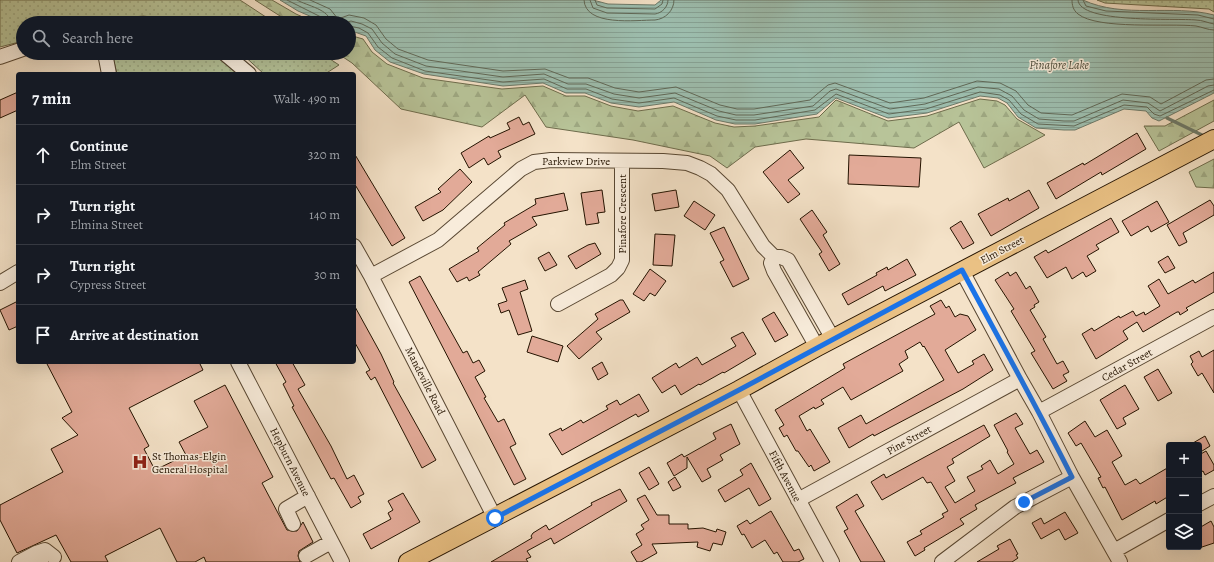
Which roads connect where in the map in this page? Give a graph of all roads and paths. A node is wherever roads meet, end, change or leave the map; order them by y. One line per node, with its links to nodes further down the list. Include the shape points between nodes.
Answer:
1 (16, 51): 2 (street)
2 (0, 57)
3 (106, 60): 5 (street)
4 (232, 60): 6 (street)
5 (109, 72)
6 (247, 72)
7 (1214, 138): 11 (main road, Elm Street)
8 (622, 161): 10 (street, Parkview Drive, via 687,163 711,174 733,196 763,246); 13 (street, Parkview Drive, via 551,160 530,164 517,171 438,240); 15 (street, Pinafore Crescent, via 622,260 611,275)
9 (356, 249): 13 (street, Mandeville Road)
10 (774, 257): 17 (street, Parkview Drive, via 781,256 788,260); 18 (street, via 771,263 774,271)
11 (962, 270): 17 (main road, Elm Street); 20 (street)
12 (16, 273): 14 (street)
13 (372, 276): 28 (street, Mandeville Road)
14 (0, 283)
15 (558, 304)
16 (1214, 318): 22 (street, Cedar Street)
17 (833, 338): 18 (main road, Elm Street)
18 (816, 347): 21 (main road, Elm Street)
19 (239, 364): 24 (street, Hepburn Avenue)
20 (1020, 379): 22 (street); 26 (street, Pine Street)
21 (739, 390): 26 (street, Fifth Avenue); 28 (main road, Elm Street)
22 (1040, 412): 23 (street)
23 (1072, 477): 33 (street); 40 (street, via 1015,508)
24 (308, 496): 30 (street, via 286,509); 31 (street, Hepburn Avenue)
25 (1214, 496): 27 (street)
26 (798, 500): 39 (street, Fifth Avenue)
27 (1202, 502)
28 (495, 518): 38 (main road, Elm Street)
29 (1166, 522): 33 (street)
30 (293, 524)
31 (331, 542): 32 (street); 37 (street, Hepburn Avenue)
32 (306, 556)
33 (1117, 556)
34 (54, 557): 35 (street, via 45,550)
35 (38, 558): 36 (street)
36 (19, 562)
37 (342, 562)
38 (408, 562)
39 (832, 562)
40 (942, 562)

